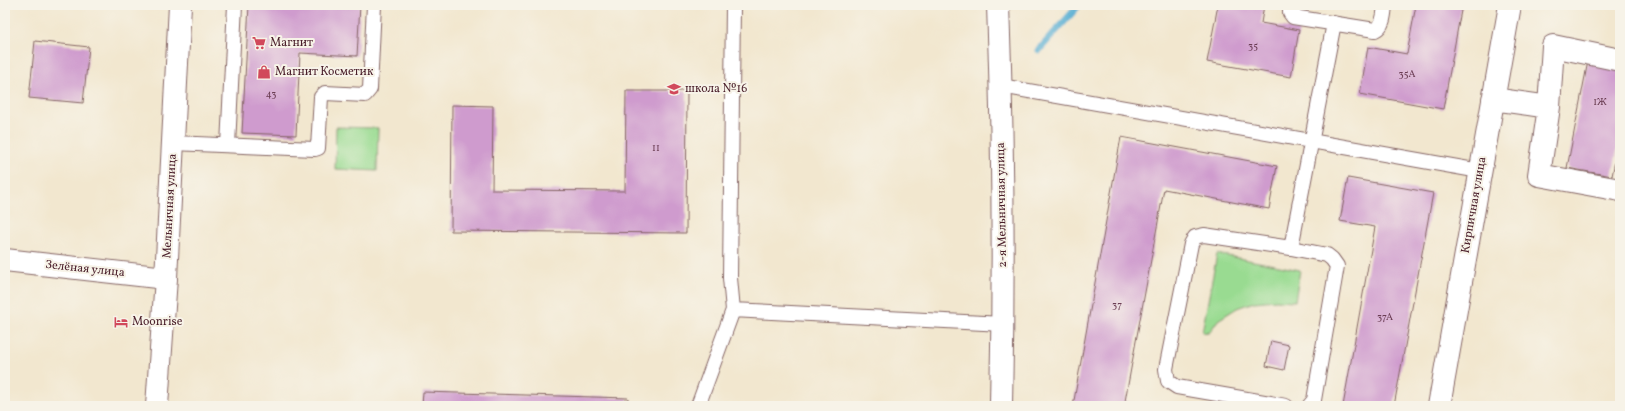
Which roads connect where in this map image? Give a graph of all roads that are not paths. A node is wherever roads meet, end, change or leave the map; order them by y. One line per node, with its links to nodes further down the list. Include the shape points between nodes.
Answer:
1 (180, 5): 15 (street, Мельничная улица)
2 (235, 5): 16 (lane)
3 (374, 5): 16 (lane, via 370,89 365,95 323,95 318,148)
4 (733, 5): 22 (lane, via 730,278)
5 (998, 5): 11 (street, 2-я Мельничная улица)
6 (1290, 5): 9 (lane, via 1290,13 1294,17)
7 (1385, 5): 9 (lane, via 1382,23 1375,30)
8 (1510, 5): 12 (street, Кирпичная улица)
9 (1334, 23): 14 (lane)
10 (1620, 60): 13 (street, via 1553,46)
11 (1001, 86): 14 (lane); 23 (street, 2-я Мельничная улица)
12 (1494, 99): 13 (street); 17 (street, Кирпичная улица)
13 (1549, 107): 18 (street, via 1539,175)
14 (1312, 141): 17 (lane); 19 (lane)
15 (173, 143): 16 (lane); 21 (street, Мельничная улица)
16 (228, 146)
17 (1480, 171): 30 (street, Кирпичная улица)
18 (1620, 190)
19 (1291, 248): 24 (lane, via 1204,235 1195,237 1191,244 1166,369 1168,381 1177,387); 29 (lane, via 1327,255 1337,266 1314,400)
20 (5, 260): 21 (street, Зелёная улица)
21 (166, 278): 25 (street, Мельничная улица)
22 (733, 310): 23 (lane); 26 (lane)
23 (1003, 324): 27 (street, 2-я Мельничная улица)
24 (1270, 405): 28 (lane)
25 (157, 406)
26 (698, 406)
27 (1002, 406)
28 (1286, 406)
29 (1309, 406)
30 (1439, 406)

